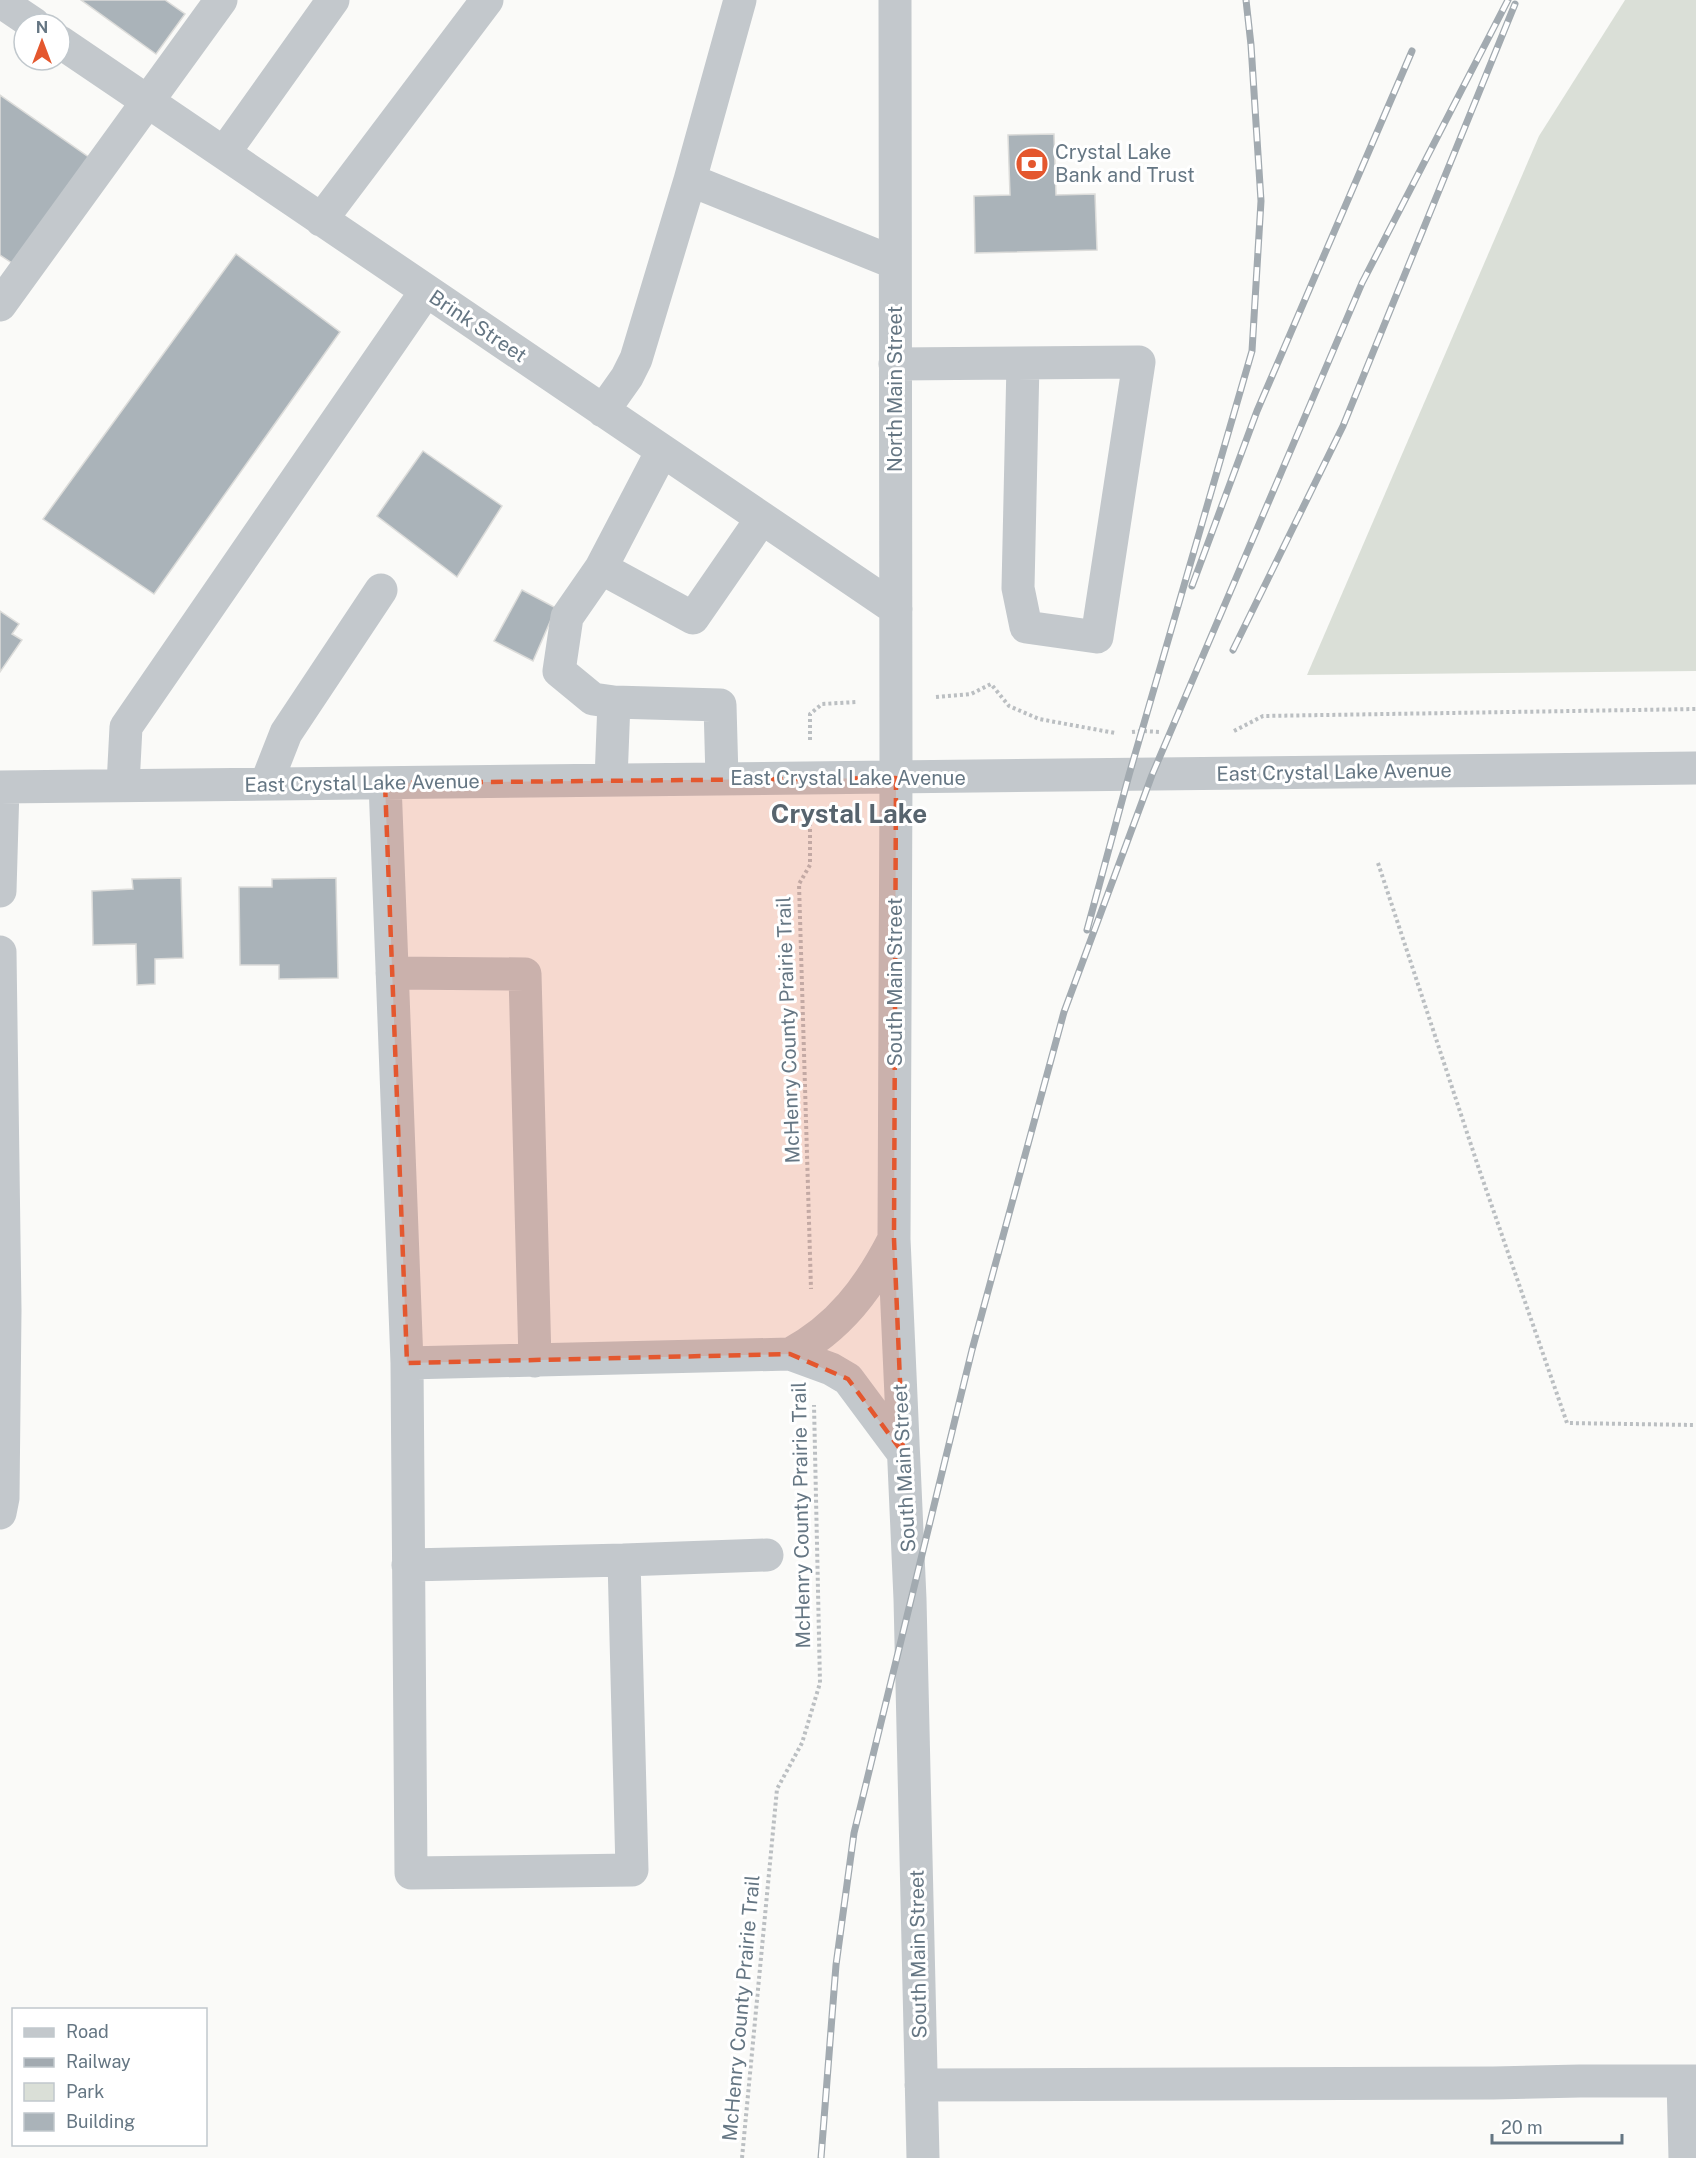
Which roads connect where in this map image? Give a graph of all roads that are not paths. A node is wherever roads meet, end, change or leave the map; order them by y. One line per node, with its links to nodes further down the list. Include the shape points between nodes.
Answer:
1 (221, 0): 9 (street)
2 (333, 0): 10 (street)
3 (486, 0): 12 (street)
4 (740, 0): 11 (street)
5 (895, 0): 13 (street, North Main Street)
6 (0, 1): 7 (street)
7 (16, 12)
8 (72, 50): 9 (street, Brink Street)
9 (148, 102): 10 (street, Brink Street); 15 (street)
10 (224, 153): 12 (street, Brink Street)
11 (690, 180): 13 (street); 18 (street, via 636,358)
12 (321, 220): 14 (street, Brink Street)
13 (895, 263): 17 (street, North Main Street)
14 (426, 291): 18 (street, Brink Street); 31 (street, via 126,727)
15 (0, 305)
16 (1023, 363): 16 (street, via 1139,362 1097,637 1026,627 1018,588); 17 (street)
17 (895, 364): 23 (street, North Main Street)
18 (603, 411): 19 (street, Brink Street)
19 (662, 451): 20 (street, Brink Street); 21 (street)
20 (762, 518): 21 (street, via 693,618); 23 (street, Brink Street)
21 (601, 568): 24 (street, via 567,617 559,671 593,699)
22 (381, 590): 30 (street, via 286,733)
23 (896, 609): 27 (street, North Main Street)
24 (614, 702): 26 (street, via 720,705); 28 (street)
25 (1696, 768): 27 (street, East Crystal Lake Avenue)
26 (722, 778): 27 (street, East Crystal Lake Avenue); 28 (street, East Crystal Lake Avenue)
27 (896, 778): 36 (street, South Main Street)
28 (611, 780): 29 (street, East Crystal Lake Avenue)
29 (385, 783): 30 (street, East Crystal Lake Avenue); 35 (street)
30 (266, 784): 31 (street, East Crystal Lake Avenue)
31 (123, 785): 32 (street, East Crystal Lake Avenue)
32 (1, 787): 33 (street)
33 (0, 891)
34 (0, 952): 41 (street, via 5,1322)
35 (392, 972): 38 (street, via 525,974); 39 (street)
36 (894, 1239): 37 (street, via 856,1300); 40 (street, South Main Street)
37 (805, 1353): 38 (street); 40 (street, via 848,1379)
38 (535, 1361): 39 (street)
39 (407, 1363): 44 (street)
40 (903, 1453): 46 (street, South Main Street)
41 (0, 1513)
42 (767, 1555): 43 (street)
43 (624, 1560): 44 (street); 44 (street, via 632,1870 411,1873)
44 (408, 1565)
45 (1690, 2080): 46 (street); 48 (street)
46 (921, 2085): 47 (street, South Main Street)
47 (923, 2158)
48 (1685, 2158)

